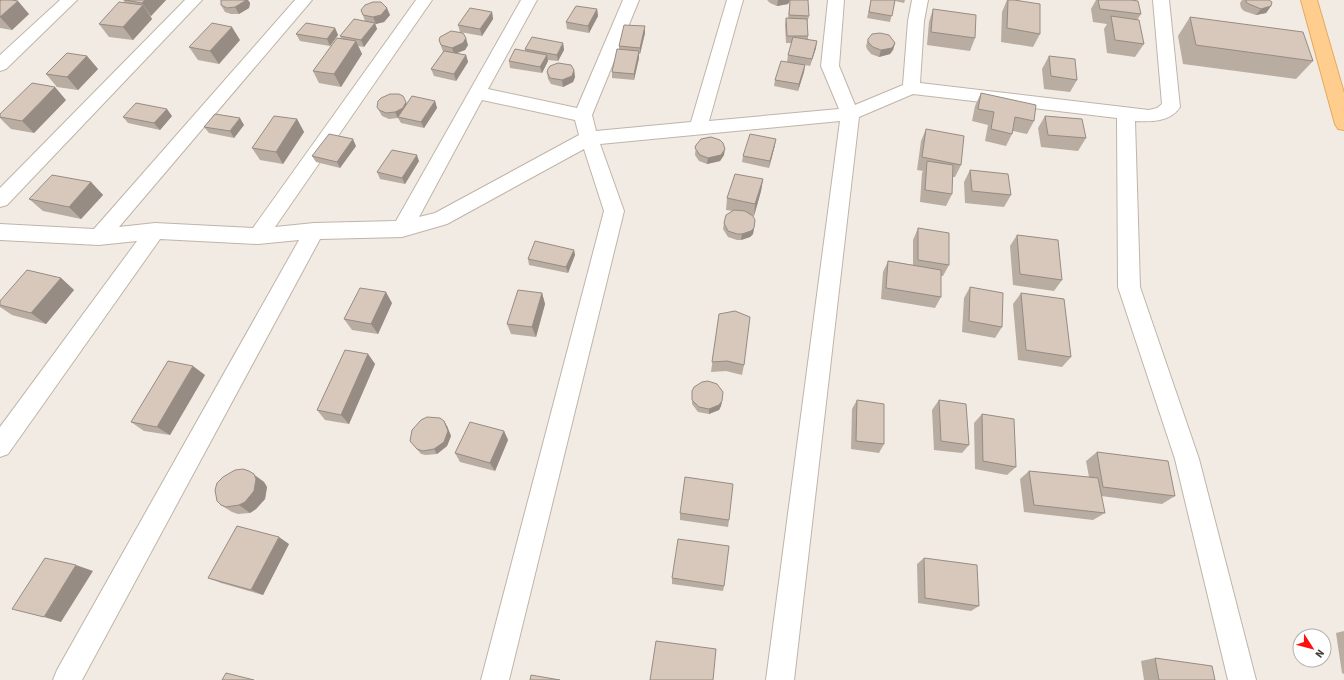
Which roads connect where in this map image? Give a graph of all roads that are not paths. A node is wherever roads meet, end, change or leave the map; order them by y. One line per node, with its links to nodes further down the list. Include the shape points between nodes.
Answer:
1 (69, 0): 12 (street)
2 (194, 0): 21 (street)
3 (304, 0): 27 (street)
4 (424, 0): 26 (street)
5 (529, 0): 14 (street)
6 (631, 0): 17 (street)
7 (735, 0): 19 (street)
8 (836, 0): 16 (street, via 830,66)
9 (920, 0): 13 (street)
10 (1161, 0): 15 (street, via 1171,107 1162,113 1149,116)
11 (1309, 0): 18 (main road)
12 (0, 65)
13 (911, 88): 15 (street); 16 (street)
14 (478, 93): 17 (street); 22 (street)
15 (1126, 113): 32 (street, via 1129,287 1187,459)
16 (850, 114): 19 (street); 31 (street)
17 (583, 115): 20 (street)
18 (1344, 124)
19 (698, 128): 20 (street)
20 (589, 138): 22 (street, via 440,219); 30 (street, via 614,212)
21 (0, 200)
22 (402, 229): 24 (street)
23 (155, 230): 26 (street); 27 (street); 28 (street)
24 (314, 231): 26 (street); 29 (street)
25 (0, 232): 27 (street)
26 (258, 236)
27 (99, 237)
28 (0, 446)
29 (67, 680)
30 (495, 680)
31 (780, 680)
32 (1242, 680)

